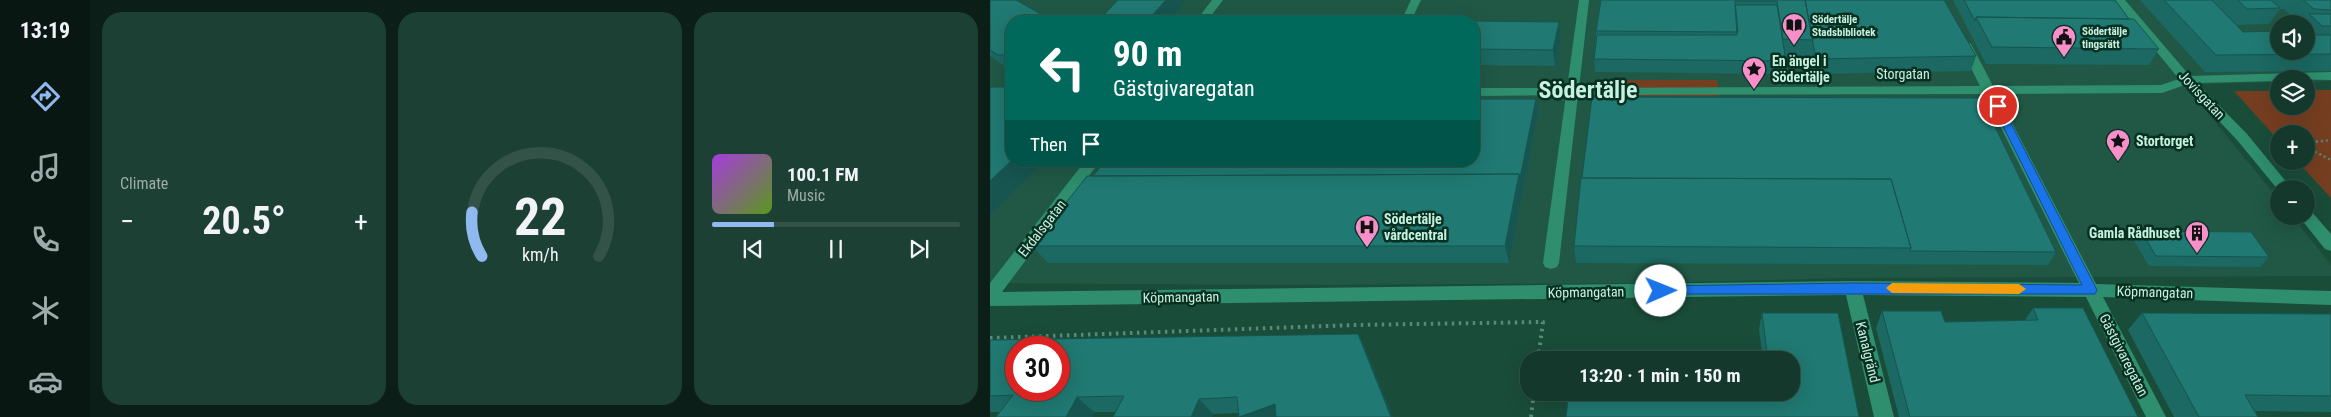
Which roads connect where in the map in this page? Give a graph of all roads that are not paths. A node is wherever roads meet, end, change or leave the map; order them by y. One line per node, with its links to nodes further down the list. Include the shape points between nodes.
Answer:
1 (1218, 0): 5 (street)
2 (1416, 0): 6 (street)
3 (1584, 0): 14 (street)
4 (2119, 0): 10 (street, Jovisgatan)
5 (1206, 15)
6 (1409, 15)
7 (1960, 35): 11 (street, Gästgivaregatan)
8 (1818, 76): 12 (street)
9 (2331, 76): 10 (street, Storgatan)
10 (2187, 80): 11 (street, Storgatan, via 2162,90); 16 (street, Jovisgatan, via 2242,137)
11 (1989, 89): 12 (street, Storgatan); 21 (street, Gästgivaregatan)
12 (1821, 90): 14 (street, Storgatan)
13 (1480, 92): 14 (street, Storgatan)
14 (1572, 92): 19 (street)
15 (1088, 167): 22 (street, Ekdalsgatan)
16 (2278, 180)
17 (2314, 225): 18 (street)
18 (2331, 245)
19 (1551, 263)
20 (1853, 288): 21 (street, Köpmangatan); 24 (street, Köpmangatan); 25 (street, Kanalgränd)
21 (2091, 290): 23 (street, Köpmangatan); 26 (street, Gästgivaregatan)
22 (990, 295)
23 (2331, 298)
24 (990, 299)
25 (1884, 417)
26 (2156, 417)

